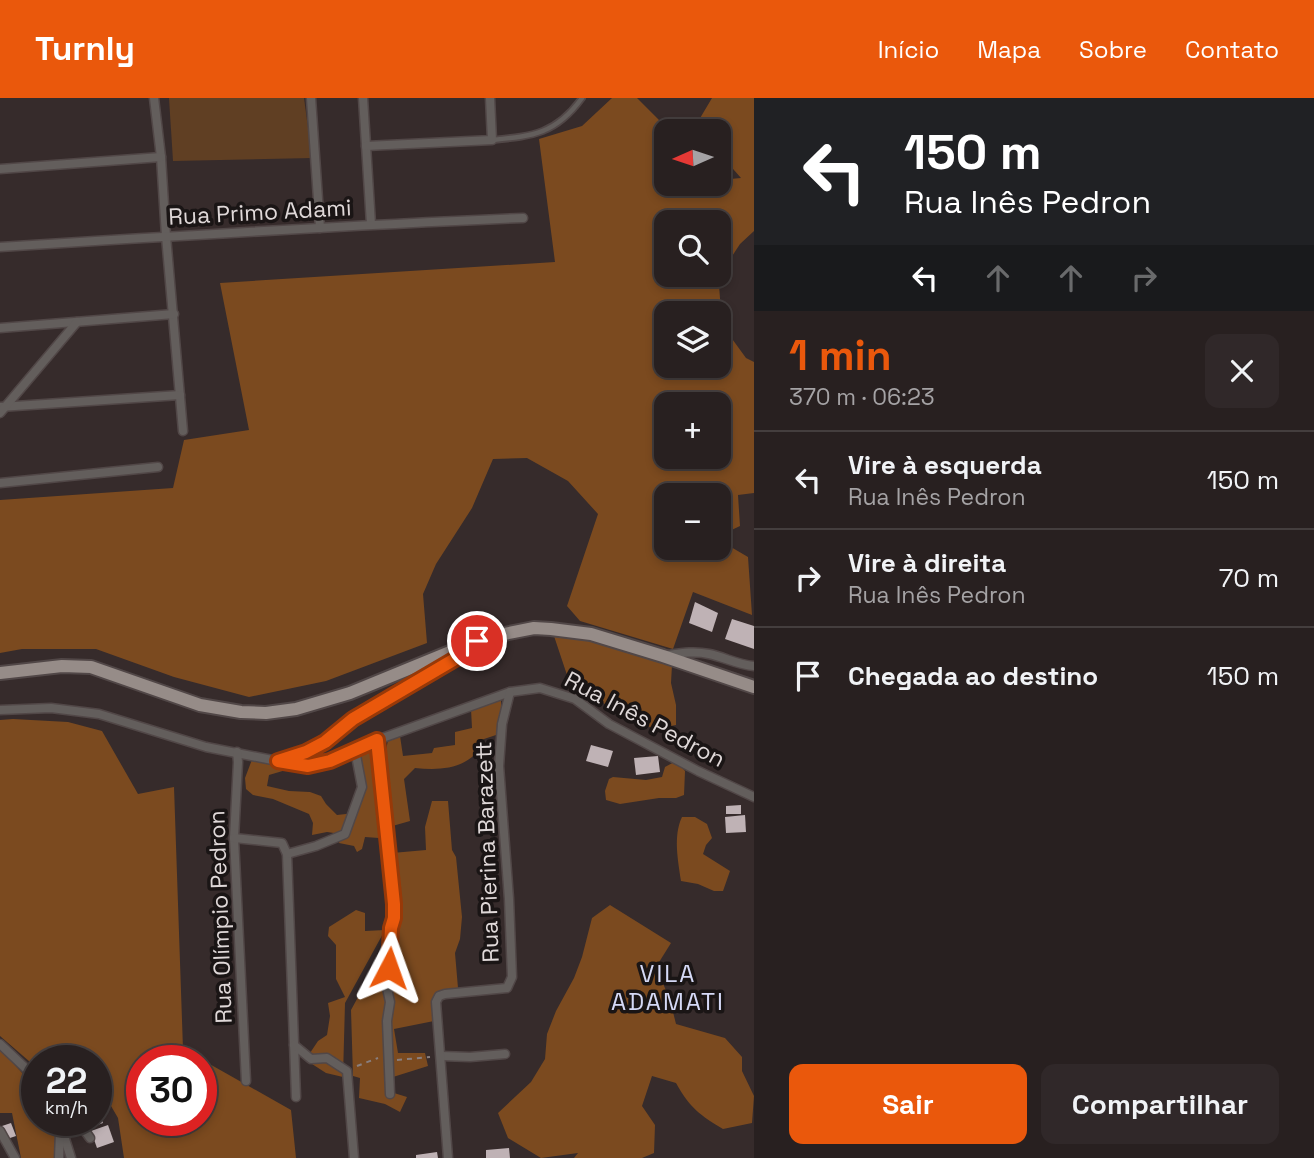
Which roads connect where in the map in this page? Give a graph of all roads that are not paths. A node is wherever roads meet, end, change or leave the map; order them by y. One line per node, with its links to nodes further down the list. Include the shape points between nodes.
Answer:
1 (311, 98): 12 (street)
2 (363, 98): 7 (street)
3 (490, 98): 6 (street)
4 (582, 98): 6 (lane, via 549,129)
5 (156, 101): 8 (street)
6 (492, 140): 7 (street)
7 (366, 146): 11 (street)
8 (161, 157): 9 (street); 13 (street)
9 (0, 169)
10 (523, 218): 11 (street, Rua Primo Adami)
11 (371, 224): 12 (street, Rua Primo Adami)
12 (320, 228): 13 (street, Rua Primo Adami)
13 (166, 236): 14 (street, Rua Primo Adami); 15 (street)
14 (0, 247)
15 (174, 314): 16 (street); 18 (street)
16 (77, 322): 17 (street); 19 (street)
17 (0, 328)
18 (180, 395): 19 (street); 21 (street)
19 (3, 406): 20 (street)
20 (0, 413)
21 (183, 431)
22 (158, 467): 23 (street)
23 (0, 483)
24 (477, 641): 25 (main road, via 509,632 551,629 592,634); 27 (main road, via 350,692 296,709 266,712 200,705 91,667); 34 (street, via 455,659 353,719 325,742)
25 (663, 656): 26 (street, via 694,652); 28 (main road)
26 (754, 666)
27 (0, 673)
28 (754, 687)
29 (510, 692): 31 (street, Rua Inês Pedron); 35 (street, Rua Inês Pedron, via 540,688 575,699 609,724); 41 (street, Rua Pierina Barazett, via 499,765 512,977 507,988 439,996)
30 (0, 710): 33 (street, Rua Inês Pedron, via 51,708 99,714)
31 (377, 740): 32 (street, Rua Inês Pedron); 44 (street, via 394,904 387,988)
32 (355, 750): 34 (street, Rua Inês Pedron, via 308,766); 37 (street, via 362,787 345,834)
33 (237, 752): 34 (street, Rua Inês Pedron); 36 (street, Rua Olímpio Pedron)
34 (278, 761)
35 (754, 797)
36 (234, 838): 37 (street, via 282,843); 43 (street, Rua Olímpio Pedron)
37 (287, 854): 39 (street)
38 (0, 1044): 42 (street)
39 (294, 1045): 45 (street); 52 (street, via 311,1059 327,1058 346,1072)
40 (505, 1054): 41 (street)
41 (441, 1056): 53 (street, Rua Pierina Barazett)
42 (21, 1064)
43 (246, 1081)
44 (390, 1094)
45 (296, 1097)
46 (0, 1131): 49 (street)
47 (60, 1136): 50 (street)
48 (64, 1136): 51 (street)
49 (15, 1158)
50 (59, 1158)
51 (71, 1158)
52 (354, 1158)
53 (449, 1158)

